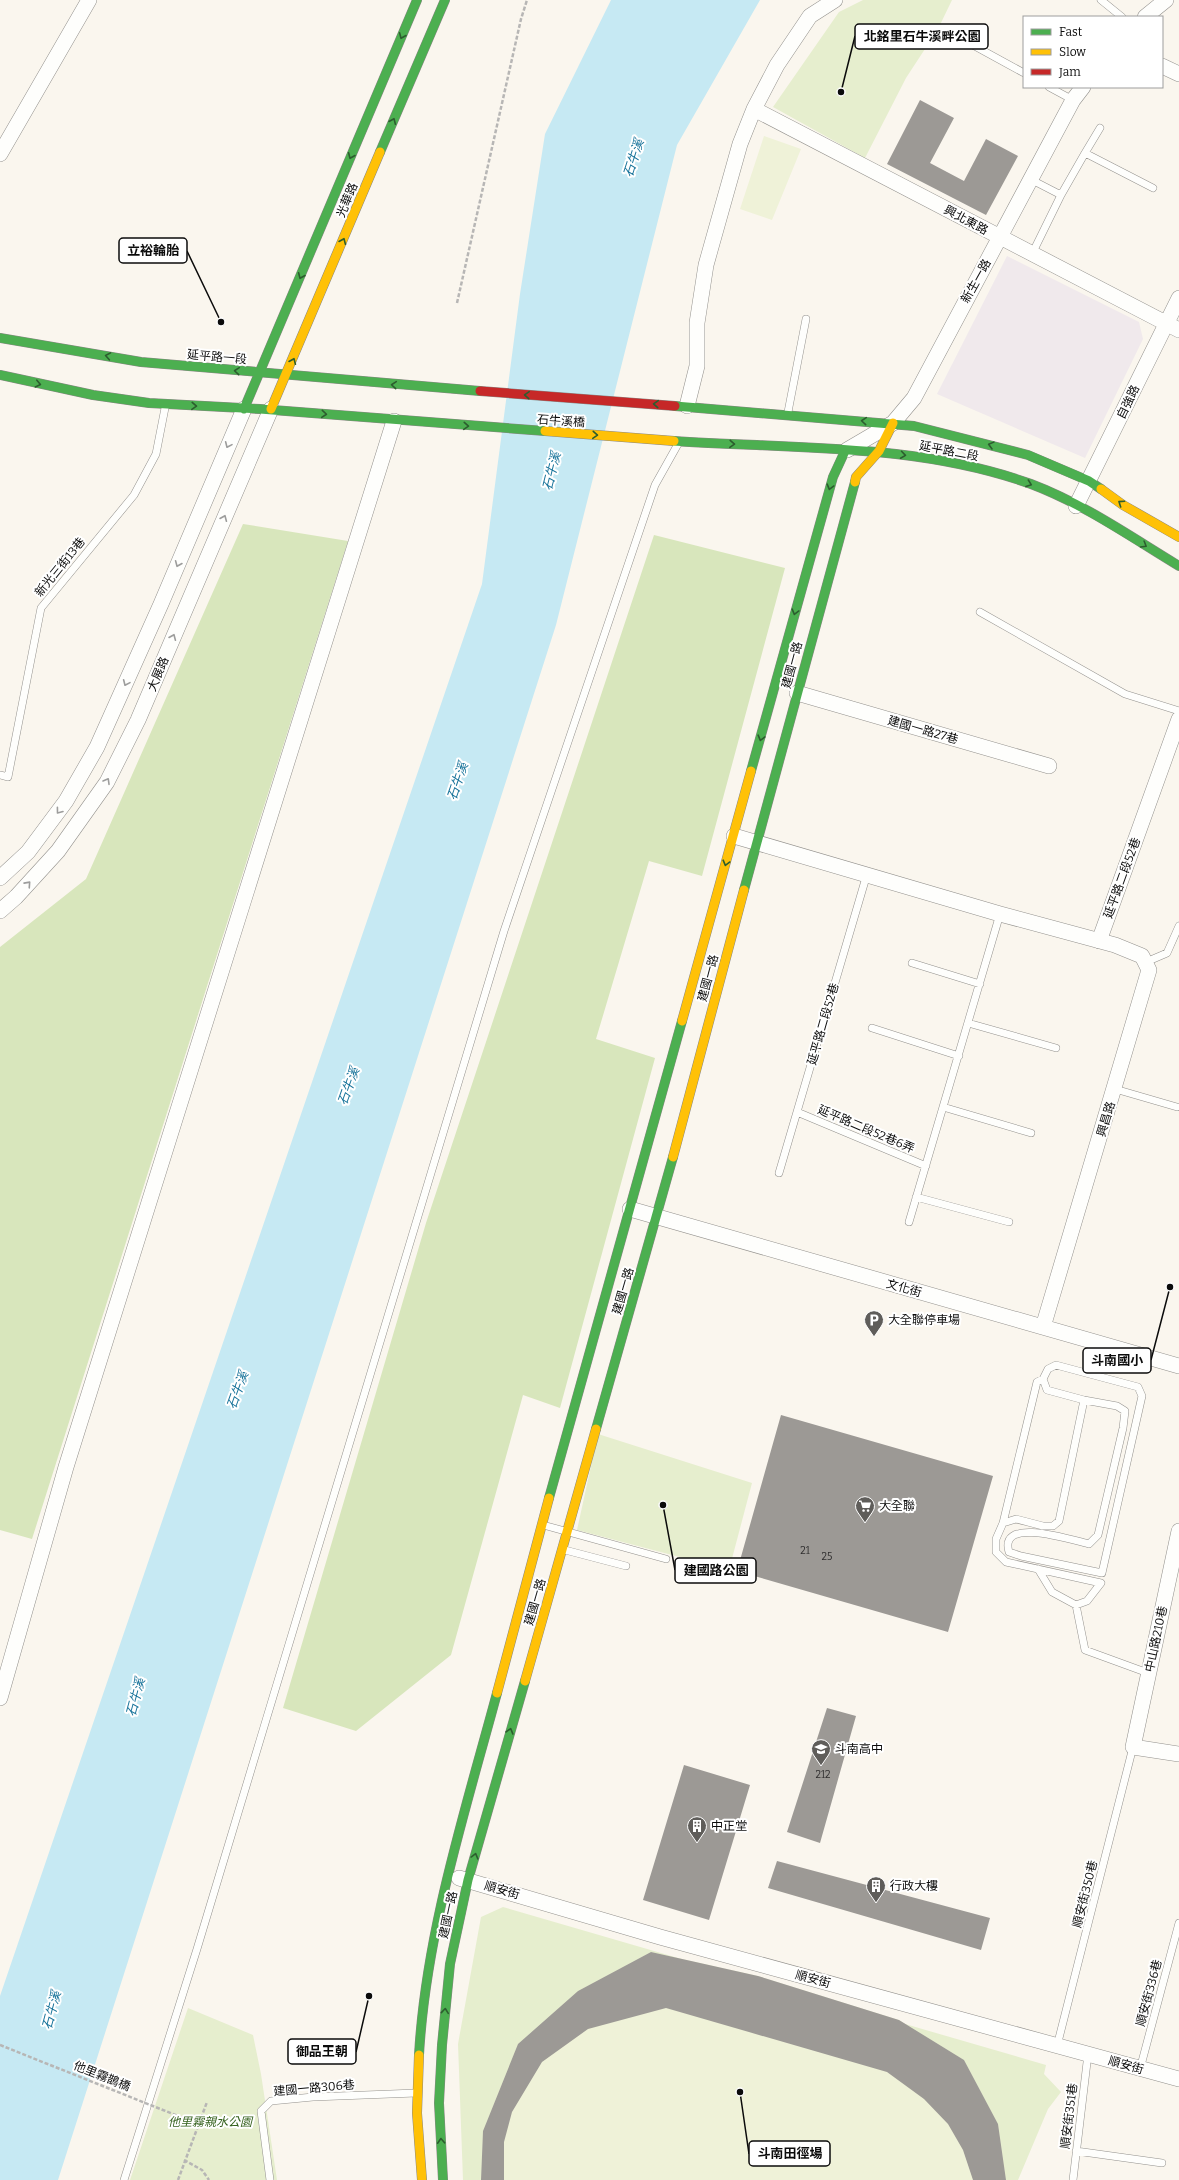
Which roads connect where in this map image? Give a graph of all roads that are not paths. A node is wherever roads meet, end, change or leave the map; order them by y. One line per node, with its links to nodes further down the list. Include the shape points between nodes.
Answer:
1 (89, 0): 19 (street)
2 (417, 0): 29 (street, 光華路, one-way to 29)
3 (445, 0): 31 (street, 光華路, one-way to 3)
4 (835, 0): 16 (street, via 810,16 777,65)
5 (1101, 0): 7 (lane)
6 (1166, 0): 8 (street)
7 (1121, 16)
8 (1146, 16)
9 (949, 32): 11 (lane)
10 (1163, 66): 12 (street)
11 (1023, 72)
12 (1179, 74)
13 (1051, 88): 15 (lane)
14 (1082, 88): 15 (street, 新生一路)
15 (1073, 100): 20 (street, 新生一路)
16 (754, 109): 23 (street, 興北東路); 34 (street, via 740,144 706,265)
17 (1100, 128): 18 (lane)
18 (1085, 153): 21 (lane); 22 (lane)
19 (0, 154)
20 (1030, 179): 22 (lane); 23 (street, 新生一路)
21 (1153, 188)
22 (1061, 195): 24 (lane)
23 (1000, 238): 24 (street, 興北東路); 39 (street, 新生一路, via 914,398)
24 (1032, 254): 27 (street, 興北東路)
25 (1179, 298): 27 (street, 自強路)
26 (806, 319): 37 (lane)
27 (1173, 327): 44 (street, 自強路)
28 (0, 338): 29 (street, 延平路一段, one-way to 28, via 141,362)
29 (259, 373): 31 (street, 延平路一段); 35 (street, 光華路)
30 (0, 375): 33 (street, one-way to 33, via 65,390)
31 (286, 376): 32 (street, 延平路一段, one-way to 31); 36 (street, 光華路)
32 (433, 388): 34 (street, 石牛溪橋, one-way to 32)
33 (166, 405): 35 (street, one-way to 35); 53 (lane, 新光三街13巷, via 156,454 134,495 41,608 8,777)
34 (691, 407): 37 (street, 延平路二段)
35 (244, 409): 36 (street); 57 (street, one-way to 57, via 97,747 66,801 28,852)
36 (272, 409): 38 (street, one-way to 38); 58 (street, 大展路, one-way to 36, via 58,851 107,782 138,720)
37 (788, 414): 39 (street, 延平路二段, one-way to 37)
38 (394, 421): 40 (street, 石牛溪橋, one-way to 40); 95 (street, via 66,1467)
39 (893, 423): 42 (street, 新生一路); 43 (street, 建國一路); 44 (street, 延平路二段, one-way to 39, via 1028,455)
40 (679, 441): 41 (street, 石牛溪橋); 108 (lane, via 655,485 504,931 198,1949)
41 (693, 442): 42 (street, 延平路二段, one-way to 42)
42 (845, 451): 43 (street, 延平路二段); 54 (street, 建國一路, one-way to 54, via 833,477)
43 (879, 451): 45 (street, 延平路二段, one-way to 45, via 957,462 1032,484); 49 (street, 建國一路, via 856,478)
44 (1089, 481): 45 (street, 自強路); 46 (street, 延平路二段, one-way to 44, via 1123,505)
45 (1076, 506): 47 (street, 延平路二段, one-way to 47)
46 (1179, 537)
47 (1179, 566)
48 (980, 612): 50 (lane, via 1125,694)
49 (797, 693): 52 (street, 建國一路27巷); 55 (street, 建國一路)
50 (1179, 711)
51 (1179, 719): 61 (street, 延平路二段52巷)
52 (1049, 766)
53 (0, 775)
54 (734, 836): 55 (street); 77 (street, 建國一路, one-way to 77)
55 (756, 843): 56 (street); 78 (street, 建國一路)
56 (867, 874): 59 (street); 72 (lane, 延平路二段52巷)
57 (0, 878)
58 (0, 911)
59 (1000, 914): 61 (street); 64 (lane)
60 (1179, 926): 62 (lane, via 1167,953)
61 (1099, 941): 62 (street, via 1142,956)
62 (1146, 962): 69 (street, 興昌路, via 1149,970)
63 (912, 963): 64 (lane)
64 (980, 984): 65 (lane)
65 (968, 1023): 67 (lane); 68 (lane)
66 (872, 1028): 68 (lane)
67 (1056, 1048)
68 (958, 1056): 70 (lane)
69 (1115, 1089): 71 (lane); 81 (street, 興昌路)
70 (943, 1107): 73 (lane); 74 (lane)
71 (1177, 1107)
72 (797, 1112): 74 (lane, 延平路二段52巷6弄); 75 (lane, 延平路二段52巷)
73 (1031, 1133)
74 (926, 1166): 76 (lane)
75 (779, 1173)
76 (916, 1197): 79 (lane); 80 (lane)
77 (630, 1209): 78 (street, 文化街); 86 (street, 建國一路)
78 (657, 1216): 81 (street, 文化街); 88 (street, 建國一路)
79 (909, 1222)
80 (1009, 1222)
81 (1043, 1327): 82 (street, 文化街)
82 (1179, 1366)
83 (1043, 1379): 84 (lane, via 1047,1390); 84 (lane, via 1048,1369 1056,1365 1138,1387 1142,1396 1102,1573 1021,1556 1009,1552 1007,1546 1012,1535 1026,1531 1088,1544 1098,1535 1123,1428 1124,1411 1118,1406); 85 (lane, via 1037,1382)
84 (1084, 1400): 85 (lane, via 1059,1521 1053,1526 1043,1526 1016,1518)
85 (1002, 1523): 92 (lane, via 996,1540 996,1552 1006,1562)
86 (542, 1525): 88 (lane); 98 (street, 建國一路)
87 (1179, 1531): 94 (street, 中山路210巷)
88 (567, 1532): 89 (street, 建國一路); 90 (lane)
89 (562, 1549): 91 (lane); 99 (street, 建國一路, one-way to 89)
90 (666, 1559)
91 (626, 1566)
92 (1038, 1569): 93 (lane, via 1052,1592); 93 (lane, via 1101,1583 1087,1601)
93 (1076, 1605): 94 (lane, via 1085,1650)
94 (1148, 1673): 96 (street, 中山路210巷)
95 (0, 1698)
96 (1133, 1748): 97 (street); 101 (lane, 順安街350巷)
97 (1179, 1754)
98 (448, 1875): 99 (street, 順安街); 105 (street, 建國一路, via 427,1978 419,2053)
99 (468, 1880): 101 (street, 順安街, via 660,1937); 111 (street, 建國一路, one-way to 99, via 439,2103 442,2045 450,1964)
100 (1179, 1923): 103 (lane, 順安街336巷)
101 (1057, 2046): 102 (street, 順安街)
102 (1088, 2054): 103 (street, 順安街); 106 (lane, 順安街351巷)
103 (1140, 2069): 104 (street, 順安街)
104 (1179, 2079)
105 (418, 2093): 109 (lane, 建國一路306巷, via 271,2101 261,2111); 110 (street, 建國一路)
106 (1076, 2150): 107 (lane); 112 (lane, 順安街351巷)
107 (1162, 2163)
108 (124, 2180)
109 (270, 2180)
110 (422, 2180)
111 (443, 2180)
112 (1073, 2180)

